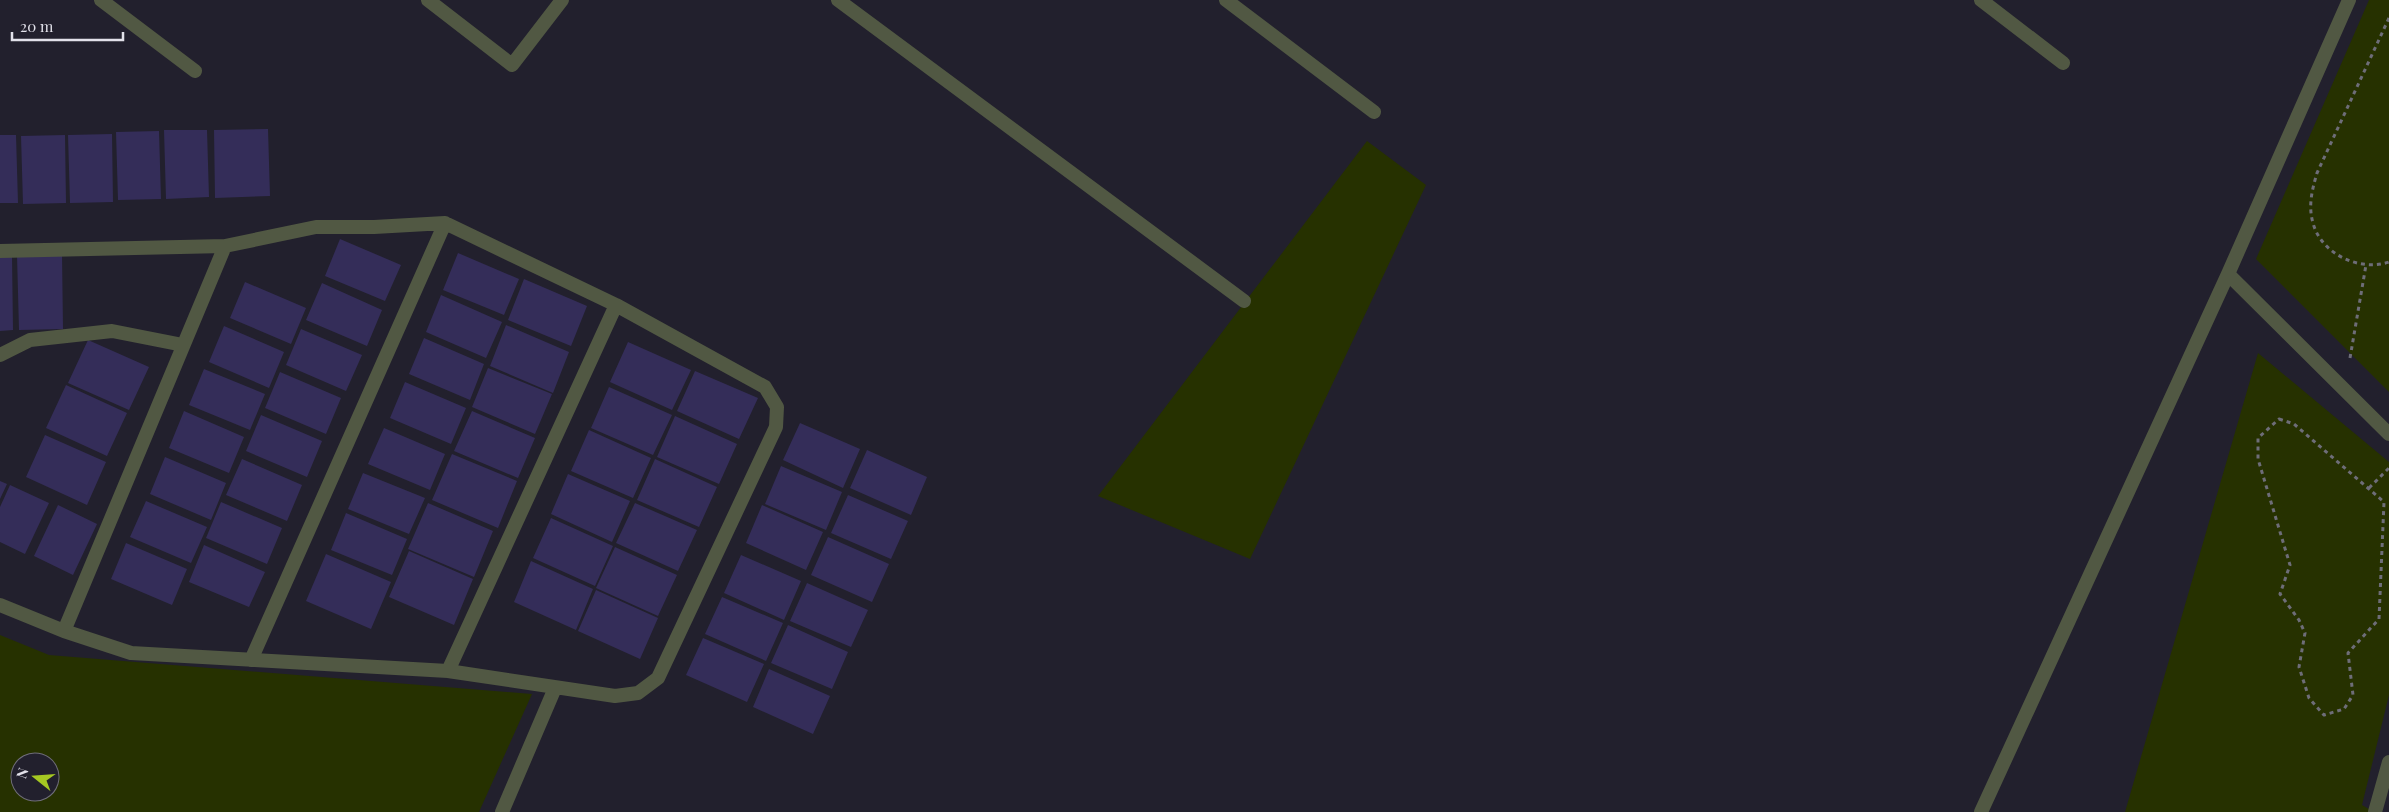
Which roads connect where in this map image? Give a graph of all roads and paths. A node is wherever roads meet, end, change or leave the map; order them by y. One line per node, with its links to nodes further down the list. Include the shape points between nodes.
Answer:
1 (100, 0): 10 (street)
2 (428, 0): 3 (street, via 512,65)
3 (562, 0)
4 (838, 0): 18 (street)
5 (1226, 0): 11 (street)
6 (1980, 0): 9 (street)
7 (2349, 0): 17 (street)
8 (2389, 18): 16 (path, via 2317,173 2311,193 2313,225 2319,236 2337,254 2350,262)
9 (2063, 63)
10 (195, 71)
11 (1374, 112)
12 (445, 223): 13 (street, via 316,227); 19 (street); 28 (street)
13 (225, 246): 14 (street); 20 (street)
14 (0, 251)
15 (2389, 262): 16 (path, via 2379,266)
16 (2366, 265): 22 (path)
17 (2228, 274): 22 (street); 33 (street)
18 (1244, 301)
19 (616, 305): 29 (street); 30 (street, via 765,388 777,407 776,427 658,678 638,693 615,696)
20 (183, 345): 21 (street, via 112,331 30,340); 27 (street)
21 (0, 355)
22 (2344, 389): 23 (street)
23 (2389, 434)
24 (2389, 468): 25 (path)
25 (2369, 488): 25 (path, via 2384,502 2379,619 2348,653 2353,695 2344,709 2324,715 2310,698 2299,667 2304,633 2299,620 2280,594 2290,565 2258,459 2258,438 2279,419 2294,424)
26 (0, 605): 27 (street)
27 (64, 631): 28 (street, via 132,653)
28 (251, 660): 29 (street)
29 (448, 670): 30 (street)
30 (555, 688): 32 (street)
31 (2389, 762): 34 (street)
32 (502, 812)
33 (1981, 812)
34 (2376, 812)

